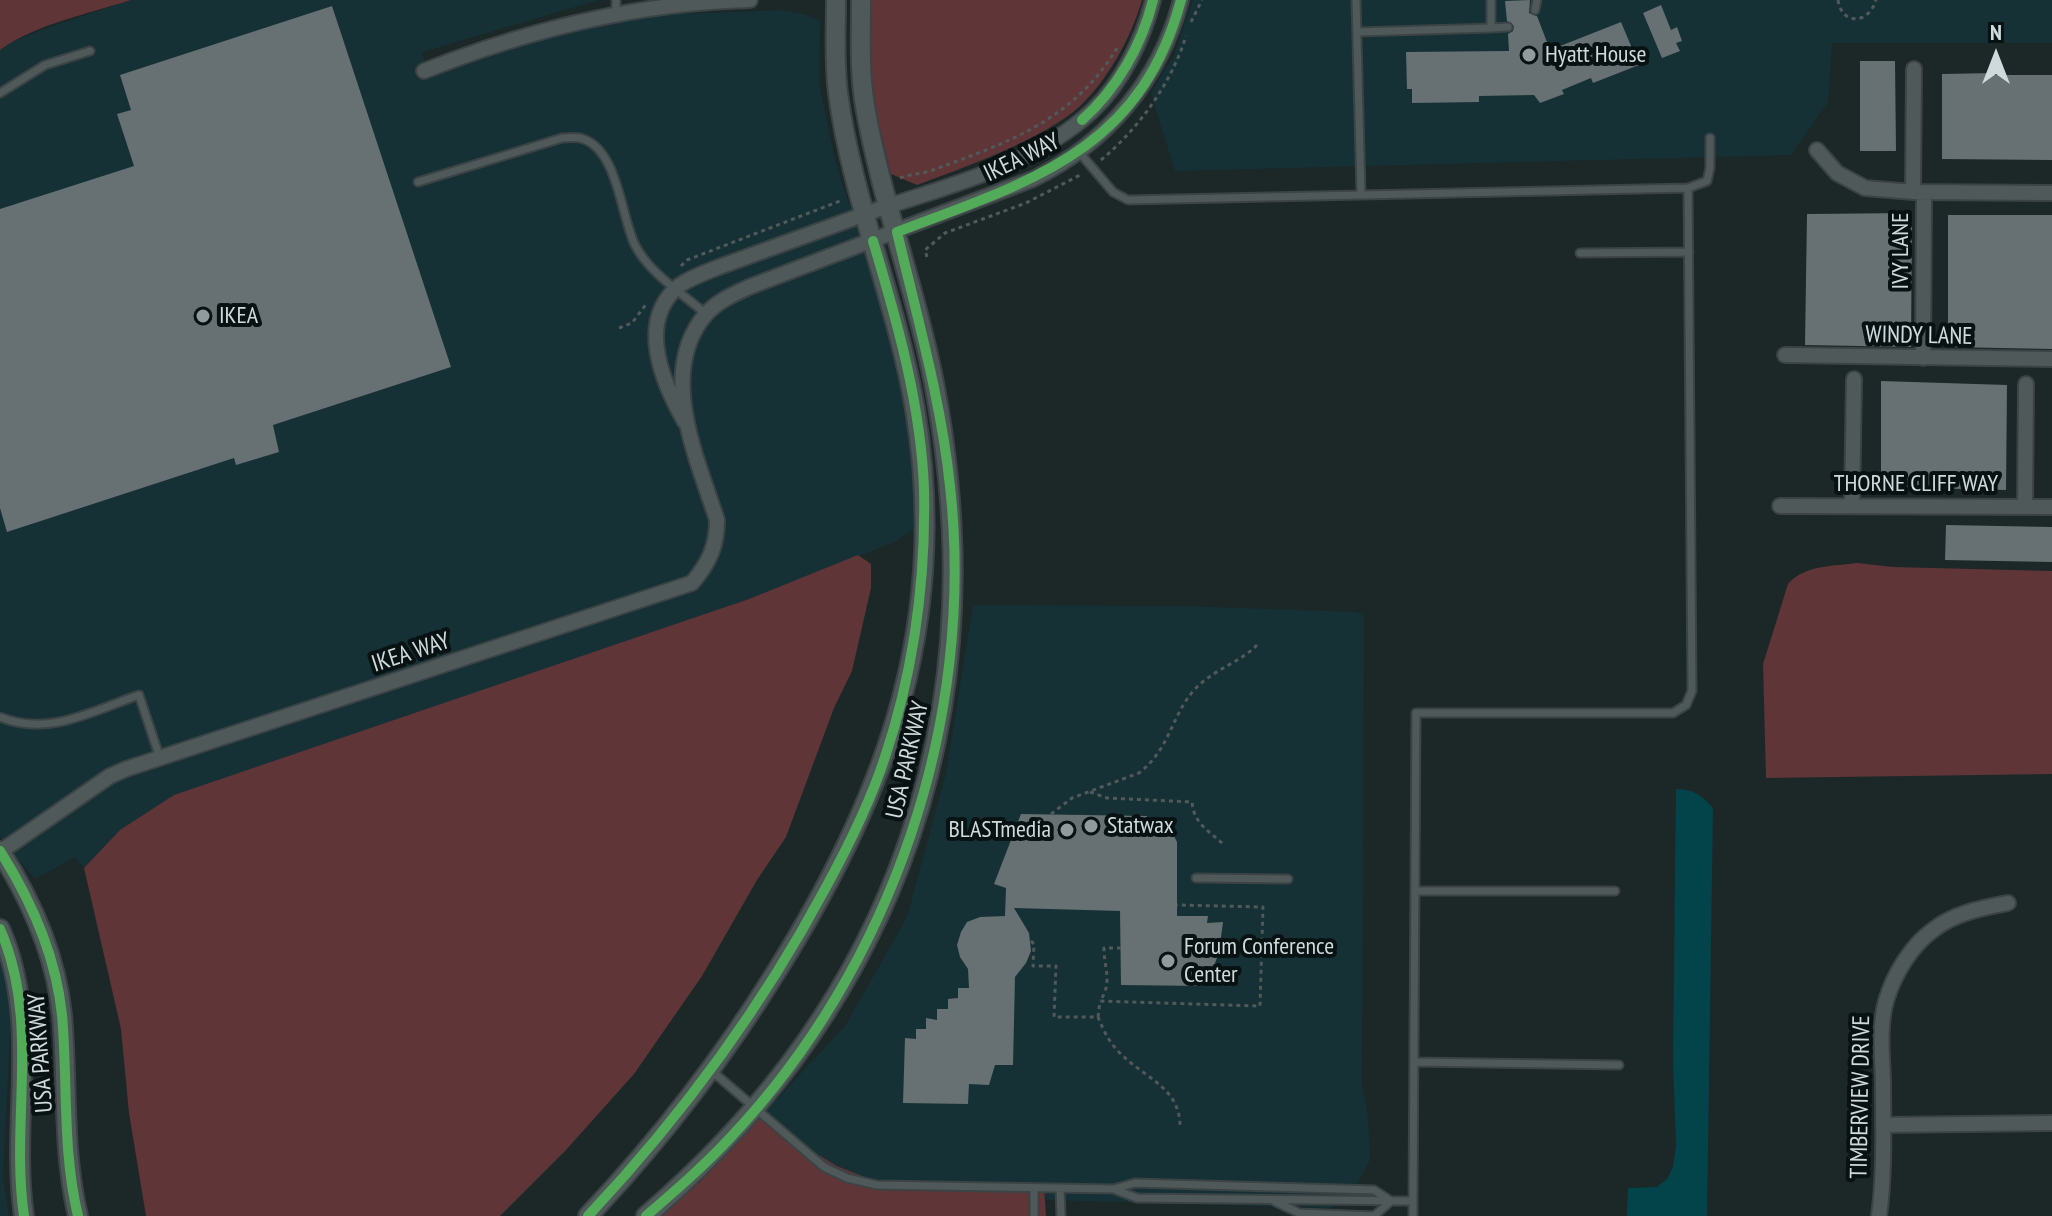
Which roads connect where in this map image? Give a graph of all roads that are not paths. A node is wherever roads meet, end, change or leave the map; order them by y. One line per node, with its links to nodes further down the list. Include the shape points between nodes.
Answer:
1 (750, 0): 9 (street)
2 (836, 0): 27 (street, USA PARKWAY, via 838,92)
3 (861, 0): 26 (street, USA PARKWAY, via 865,104)
4 (1153, 0): 26 (street, IKEA WAY, via 1111,90 1067,131 1031,153)
5 (1181, 0): 20 (street, IKEA WAY, via 1150,74 1112,124)
6 (1356, 0): 13 (lane)
7 (1491, 0): 12 (lane)
8 (1537, 0): 10 (lane)
9 (616, 6): 16 (street)
10 (1535, 10)
11 (1508, 27): 12 (lane)
12 (1491, 28): 13 (lane)
13 (1357, 32): 25 (lane)
14 (90, 51): 17 (lane, via 45,65)
15 (1914, 69): 23 (street, IVY LANE)
16 (424, 71)
17 (0, 93)
18 (1710, 138): 22 (lane, via 1707,181)
19 (1817, 150): 23 (street, via 1837,173 1865,188)
20 (1079, 152): 25 (lane, via 1113,192 1128,200); 28 (street, IKEA WAY, via 1033,179)
21 (418, 182): 32 (lane, via 562,138 581,138 593,144 612,170 634,245)
22 (1688, 188): 25 (lane); 30 (lane)
23 (1918, 192): 24 (street); 35 (street, IVY LANE)
24 (2052, 193)
25 (1361, 194)
26 (890, 206): 27 (street, IKEA WAY); 28 (street, USA PARKWAY)
27 (865, 214): 29 (street, USA PARKWAY); 32 (street, IKEA WAY, via 696,276)
28 (897, 232): 29 (street, IKEA WAY); 56 (street, USA PARKWAY, via 934,380 951,489 954,605 943,700 920,805 886,899 821,1021)
29 (873, 241): 33 (street, IKEA WAY, via 749,287); 55 (street, USA PARKWAY, via 899,336 921,450 924,555 912,655 885,759 854,833 799,936)
30 (1689, 252): 31 (lane); 49 (lane, via 1692,691 1686,705 1673,713 1416,713)
31 (1580, 253)
32 (676, 289): 33 (lane); 39 (street, IKEA WAY, via 658,318 657,359)
33 (706, 314): 39 (street, IKEA WAY, via 684,359)
34 (1785, 355): 35 (street, WINDY LANE)
35 (1923, 358): 36 (street, WINDY LANE)
36 (2052, 359)
37 (1854, 379): 41 (street)
38 (2026, 384): 42 (street)
39 (688, 426): 45 (street, IKEA WAY, via 717,520 713,552 692,583)
40 (1780, 506): 41 (street, THORNE CLIFF WAY)
41 (1852, 506): 42 (street, THORNE CLIFF WAY)
42 (2025, 507): 43 (street, THORNE CLIFF WAY)
43 (2052, 507)
44 (0, 717): 45 (lane, via 34,726 55,725 139,695)
45 (160, 758): 46 (street, IKEA WAY, via 110,776)
46 (0, 851): 68 (street, USA PARKWAY, via 35,916 56,981)
47 (1196, 878): 48 (lane)
48 (1288, 879)
49 (1415, 891): 50 (lane); 53 (lane)
50 (1615, 891)
51 (2008, 903): 58 (street, TIMBERVIEW DRIVE, via 1974,910 1935,928 1902,964 1886,1002 1882,1033)
52 (0, 929): 67 (street, USA PARKWAY, via 15,972 23,1031 19,1172)
53 (1414, 1062): 54 (lane); 66 (lane)
54 (1619, 1065)
55 (711, 1070): 56 (lane); 69 (street, USA PARKWAY)
56 (755, 1108): 59 (lane, via 824,1167 847,1178 922,1188); 70 (street, USA PARKWAY)
57 (2052, 1123): 58 (street)
58 (1883, 1125): 74 (street, TIMBERVIEW DRIVE)
59 (1034, 1188): 60 (lane); 71 (lane)
60 (1060, 1188): 62 (lane); 72 (lane)
61 (1297, 1188): 62 (lane, via 1135,1183); 64 (lane); 65 (lane, via 1374,1190)
62 (1114, 1189): 63 (lane, via 1137,1198)
63 (1272, 1200): 64 (lane); 65 (lane, via 1299,1213 1374,1216)
64 (1297, 1200): 65 (lane)
65 (1391, 1201): 66 (lane)
66 (1413, 1201): 73 (lane)
67 (24, 1216)
68 (78, 1216)
69 (588, 1216)
70 (646, 1216)
71 (1034, 1216)
72 (1061, 1216)
73 (1413, 1216)
74 (1879, 1216)

